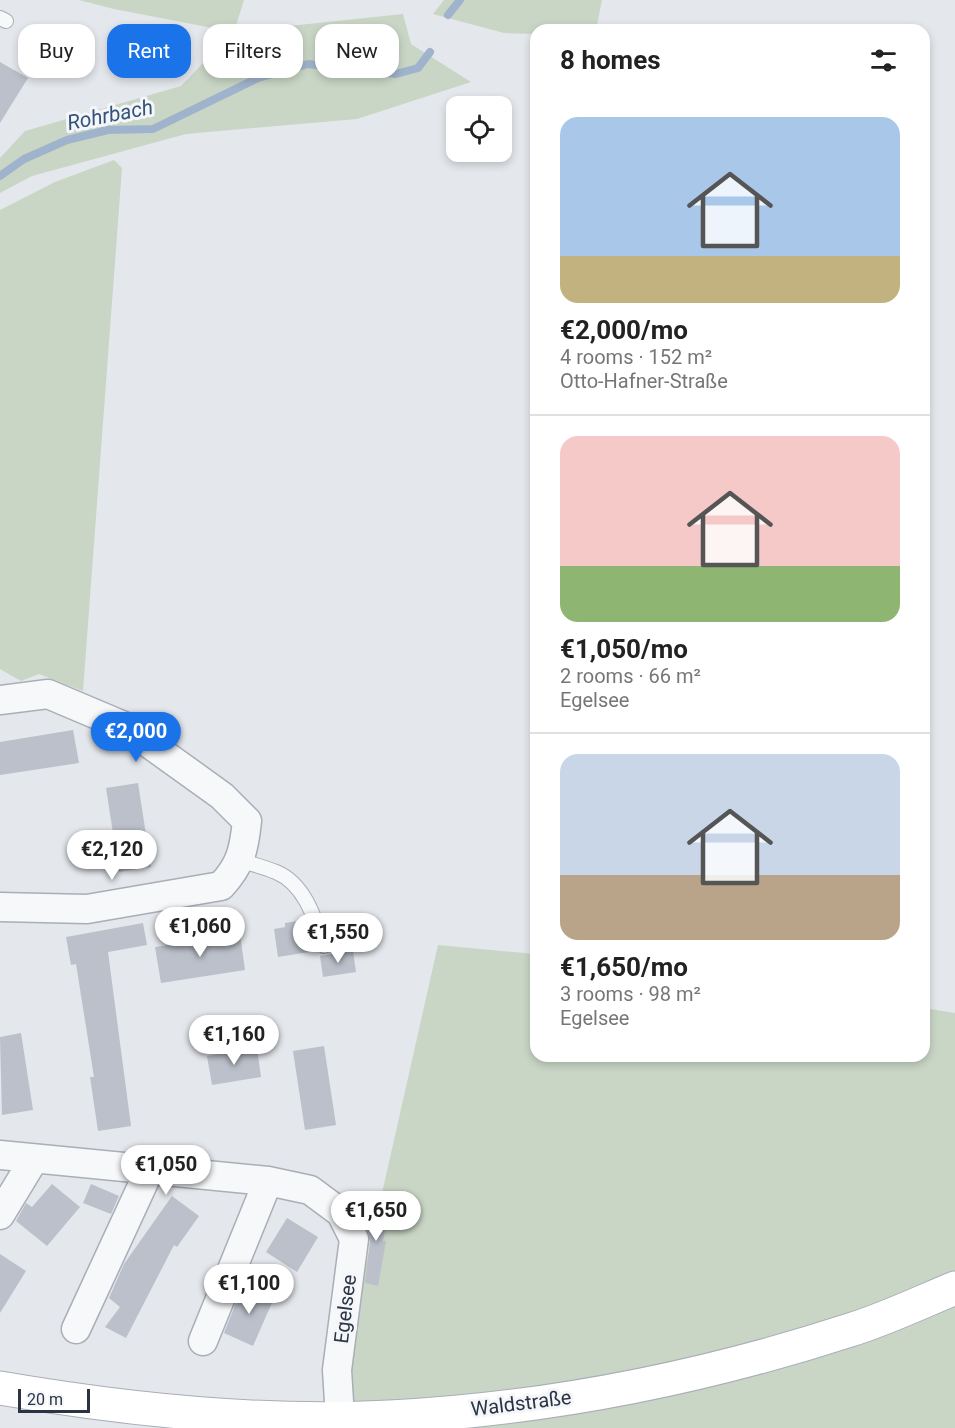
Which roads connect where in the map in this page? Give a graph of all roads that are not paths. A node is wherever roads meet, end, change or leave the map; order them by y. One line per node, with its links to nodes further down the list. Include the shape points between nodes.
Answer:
1 (0, 700): 2 (street, via 48,694 126,727 222,796 247,821)
2 (237, 866): 3 (street, via 221,886 87,909); 4 (lane, via 277,872 294,884 312,911)
3 (0, 907)
4 (324, 946)
5 (0, 1155): 6 (street, Egelsee)
6 (34, 1159): 7 (street, Egelsee); 9 (street)
7 (149, 1171): 8 (street, Egelsee); 11 (street)
8 (268, 1181): 12 (street); 14 (street, Egelsee, via 310,1190 341,1213 354,1239 338,1370)
9 (0, 1215)
10 (955, 1288): 14 (street, Waldstraße, via 852,1329 672,1378 558,1400)
11 (76, 1329)
12 (203, 1341)
13 (0, 1388): 14 (street, Waldstraße, via 89,1403 196,1413)
14 (340, 1418)

